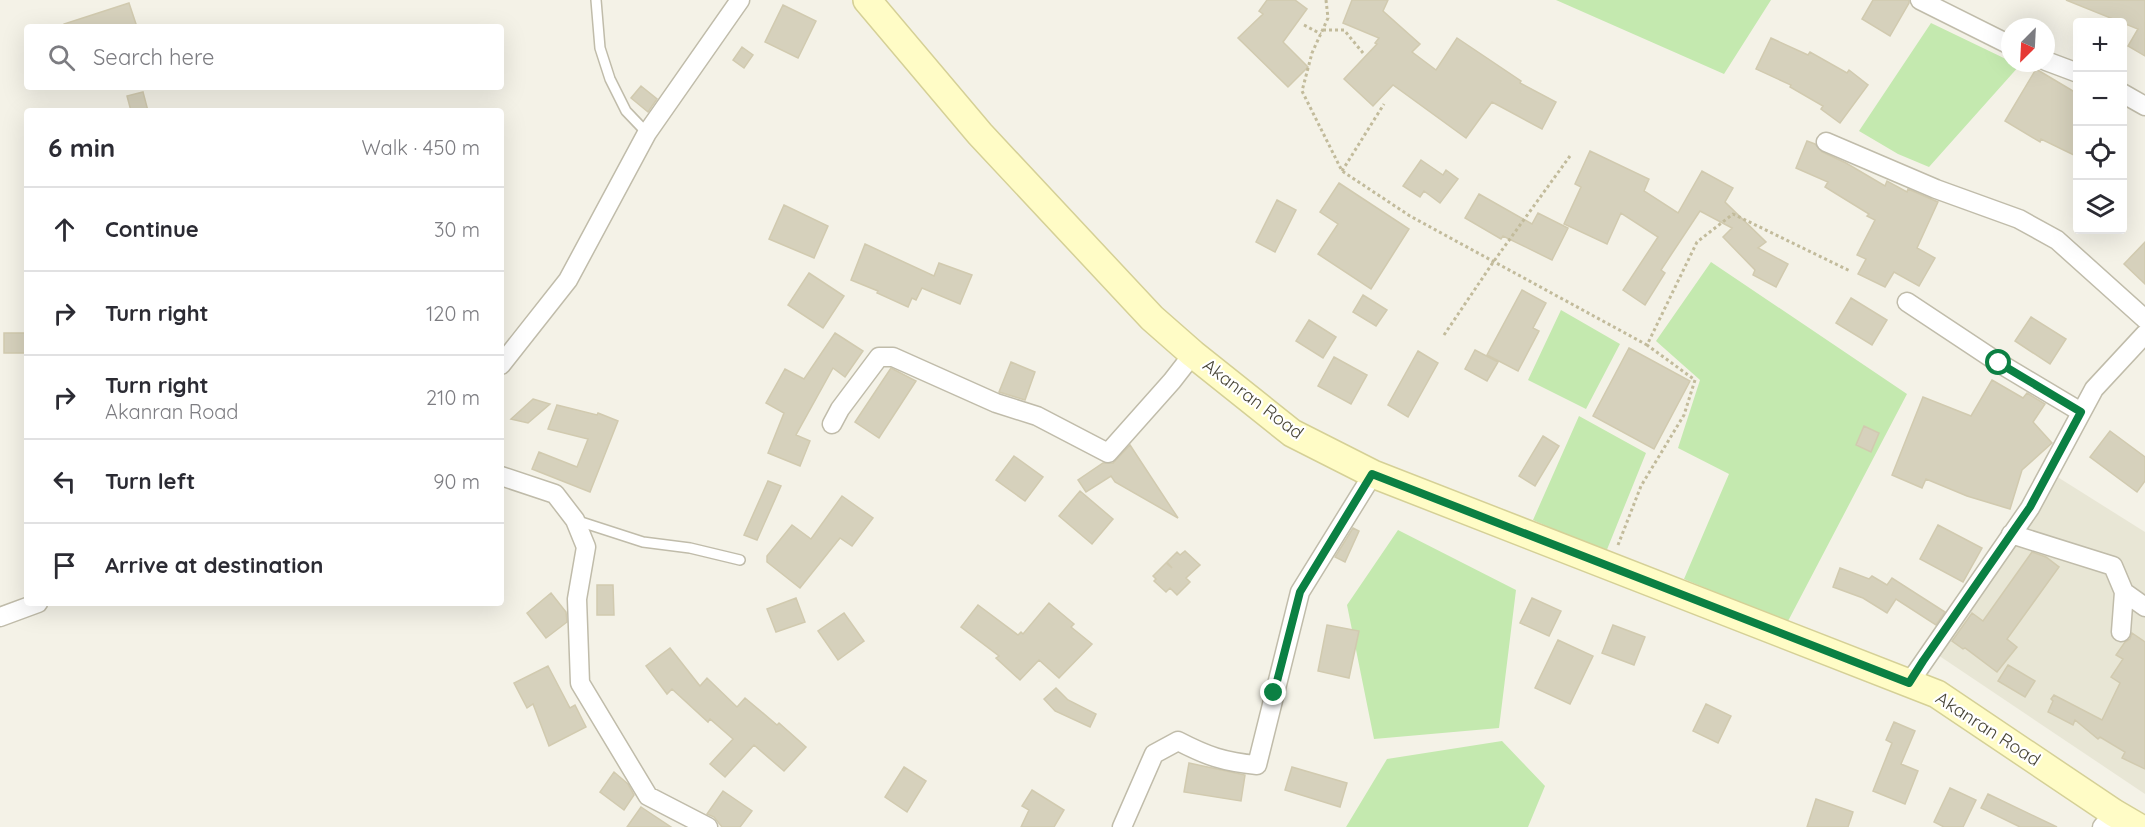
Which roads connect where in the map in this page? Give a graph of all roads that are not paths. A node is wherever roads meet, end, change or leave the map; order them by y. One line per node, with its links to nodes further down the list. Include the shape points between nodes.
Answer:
1 (596, 0): 10 (lane, via 600,48 610,79 626,111)
2 (740, 0): 10 (street)
3 (867, 0): 15 (main road, Akanran Road, via 980,134 1152,318)
4 (1920, 0): 5 (street)
5 (2001, 40)
6 (2055, 65): 7 (street)
7 (2075, 72)
8 (2127, 96): 9 (street)
9 (2145, 106)
10 (647, 133): 16 (street, via 568,280)
11 (1826, 142): 13 (street, via 2019,219 2057,240)
12 (1907, 302): 17 (street)
13 (2145, 319)
14 (2145, 334): 17 (street, via 2094,389)
15 (1193, 354): 18 (street, via 1108,453 1037,416 996,403 893,357 879,357); 19 (main road, Akanran Road, via 1292,433)
16 (504, 361)
17 (2081, 412): 22 (street, via 2030,507)
18 (832, 424)
19 (1372, 474): 29 (main road, Akanran Road); 33 (street, via 1300,592 1257,765 1209,757 1178,741 1154,754)
20 (504, 477): 21 (street, via 555,494)
21 (576, 520): 23 (lane, via 643,542); 30 (street, via 586,547 577,599 580,683 648,796)
22 (2011, 534): 24 (street, via 2113,566); 29 (street)
23 (740, 560)
24 (2124, 592): 26 (street); 28 (street)
25 (30, 606): 27 (street)
26 (2145, 607)
27 (0, 617)
28 (2121, 632)
29 (1909, 683): 31 (main road, Akanran Road, via 1937,694)
30 (672, 819): 32 (street)
31 (2108, 820): 34 (main road, Akanran Road)
32 (708, 827)
33 (1122, 827)
34 (2138, 827)

